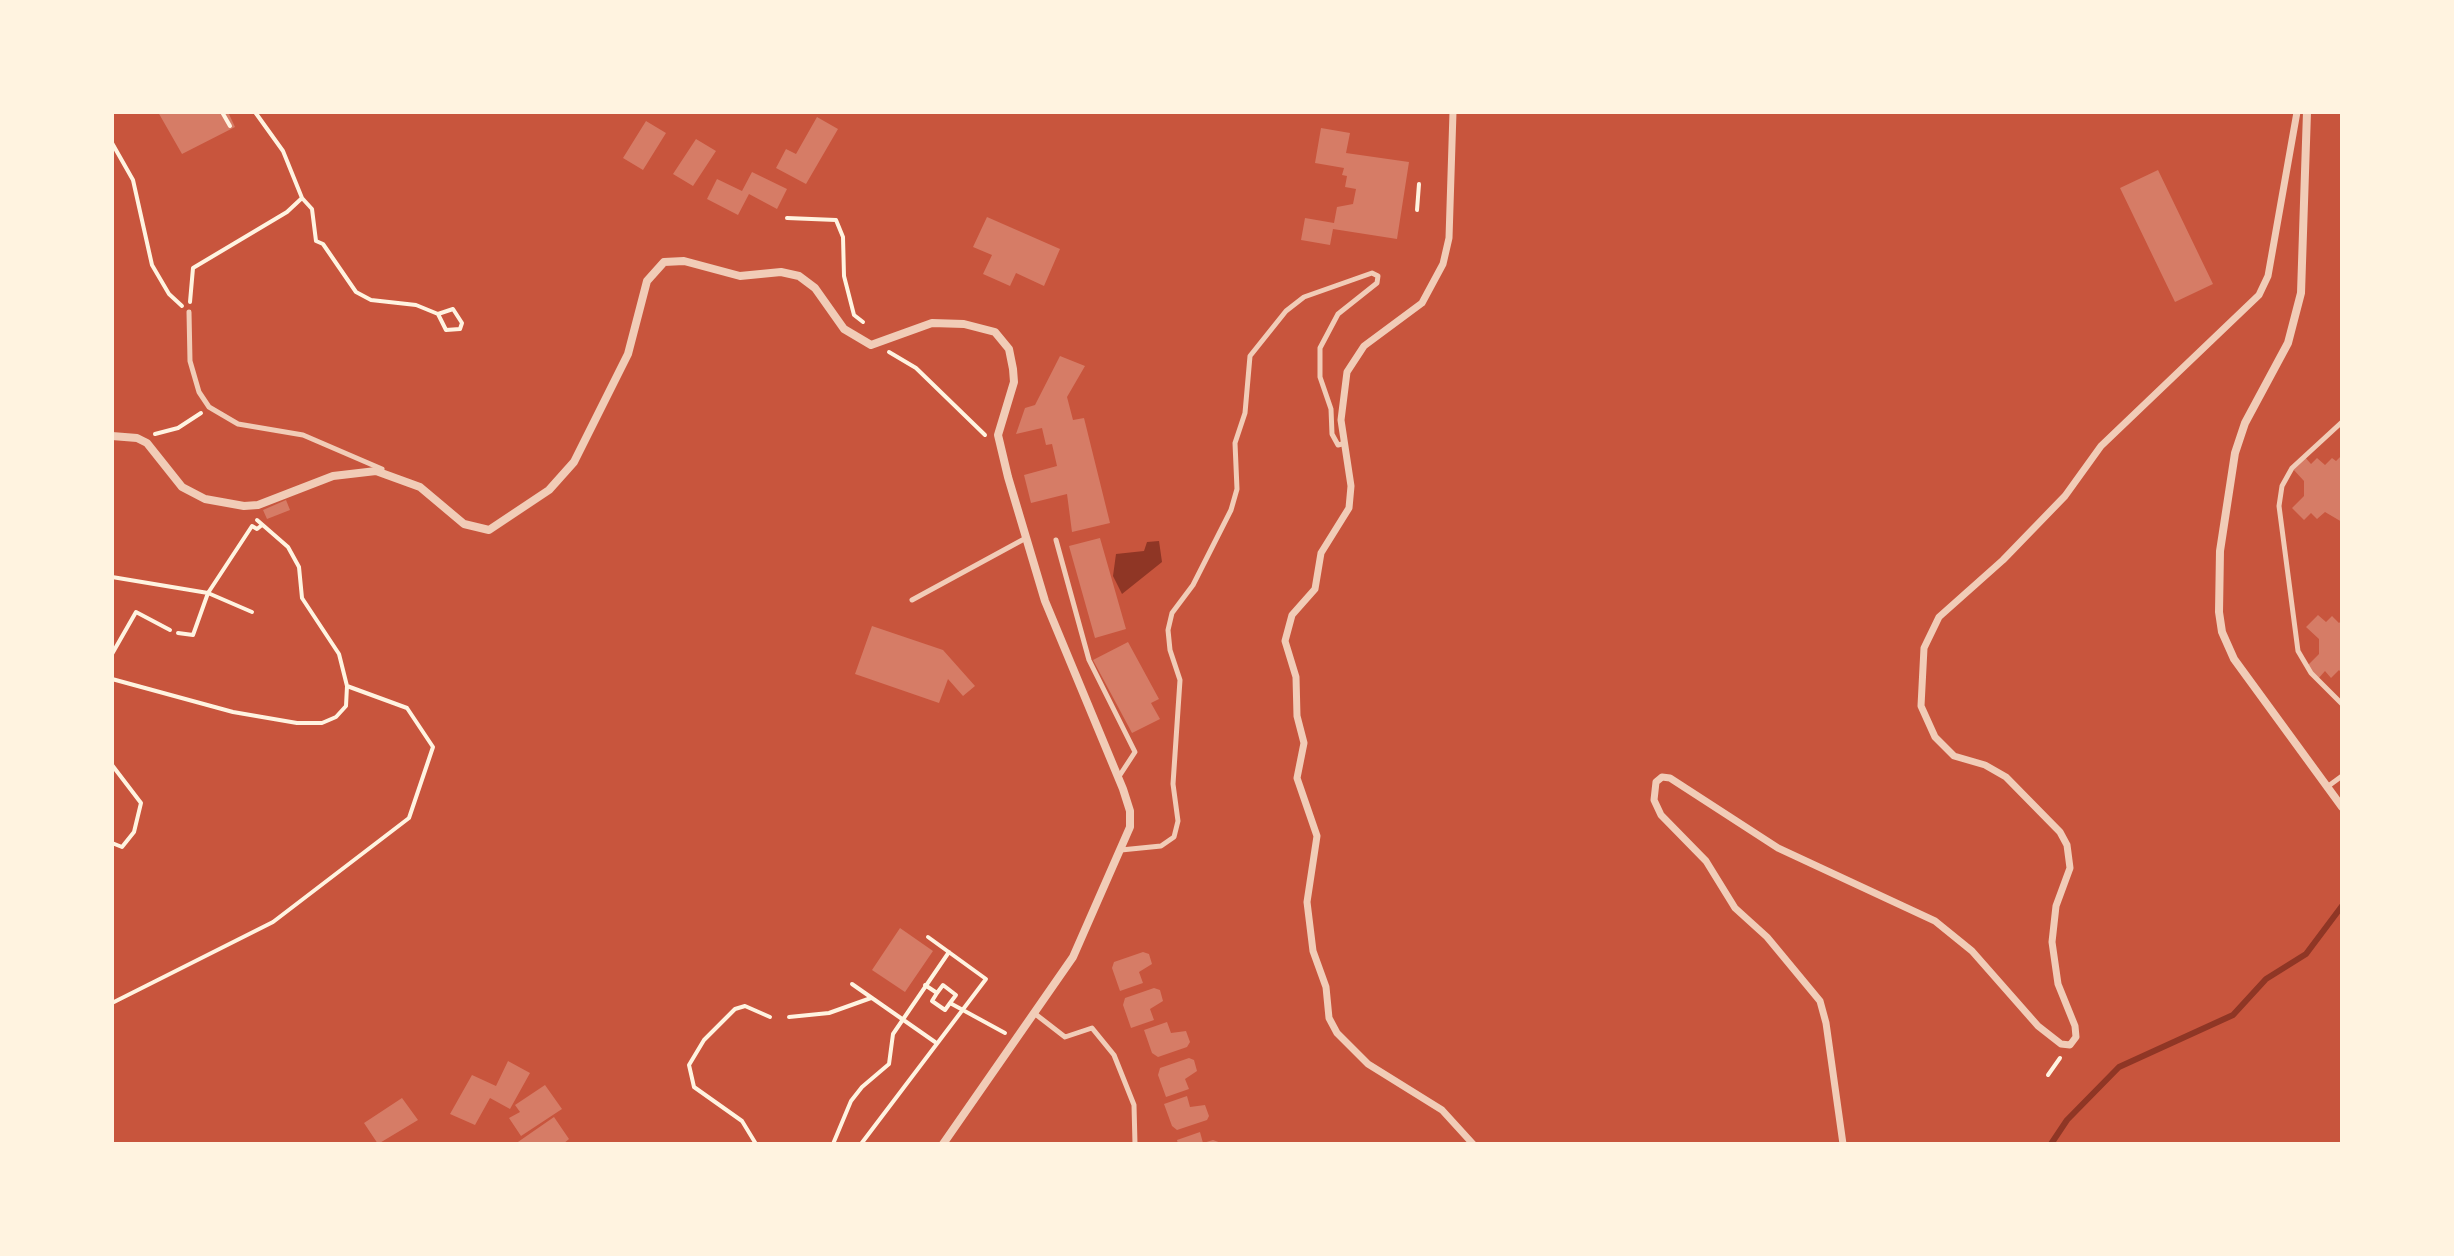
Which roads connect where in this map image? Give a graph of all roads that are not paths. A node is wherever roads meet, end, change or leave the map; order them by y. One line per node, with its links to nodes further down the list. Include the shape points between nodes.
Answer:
1 (1453, 112): 7 (street, via 1449,238 1443,264 1422,303 1368,342 1352,362 1343,387)
2 (2297, 112): 22 (street, via 2268,276 2259,295 2101,446 2057,503 1939,617 1924,648 1921,706 1935,737 1954,756 2002,774 2067,845 2070,868 2056,906 2052,942 2058,984 2076,1037 2067,1046 2038,1026 1972,951 1935,921 1791,855 1674,780 1662,777 1653,795 1661,815 1706,861 1735,908 1771,941 1820,1001)
3 (2307, 112): 15 (street, via 2300,301 2288,343 2245,423 2235,453 2220,551 2219,612 2234,659)
4 (189, 312): 8 (lane, via 193,378 209,407 238,424 303,435)
5 (2342, 422): 12 (lane, via 2292,468 2279,506 2298,651 2311,673)
6 (112, 436): 8 (street, via 147,443 182,487 227,505 258,505 351,473)
7 (1342, 444): 17 (lane, via 1332,434 1331,409 1320,377 1320,348 1338,314 1377,283 1378,276 1372,273 1304,297 1250,356 1245,413 1235,443 1238,474 1231,510 1193,585 1172,613 1168,630 1180,680 1174,837 1161,846); 21 (street, via 1351,486 1349,508 1320,557 1314,591 1294,612 1285,633 1304,743 1297,778 1318,839 1306,896 1312,948 1337,1033 1372,1067 1442,1110)
8 (397, 476): 9 (street, via 420,487 464,524 483,530 505,522 549,490 574,462 628,354 650,274 669,261 684,261 740,276 799,276 815,288 844,329 877,345 932,323 995,332 1009,349 1014,382 998,435)
9 (1027, 537): 11 (lane); 14 (street, via 1045,601)
10 (1056, 540): 14 (lane, via 1089,660 1135,752)
11 (912, 600)
12 (2342, 704)
13 (2342, 776): 15 (lane)
14 (1118, 778): 17 (street, via 1130,811)
15 (2327, 787): 16 (street)
16 (2342, 807)
17 (1121, 850): 18 (street, via 1073,957)
18 (1033, 1012): 19 (street); 20 (lane, via 1065,1037 1092,1028 1114,1055 1132,1096)
19 (943, 1144)
20 (1135, 1144)
21 (1473, 1144)
22 (1843, 1144)

